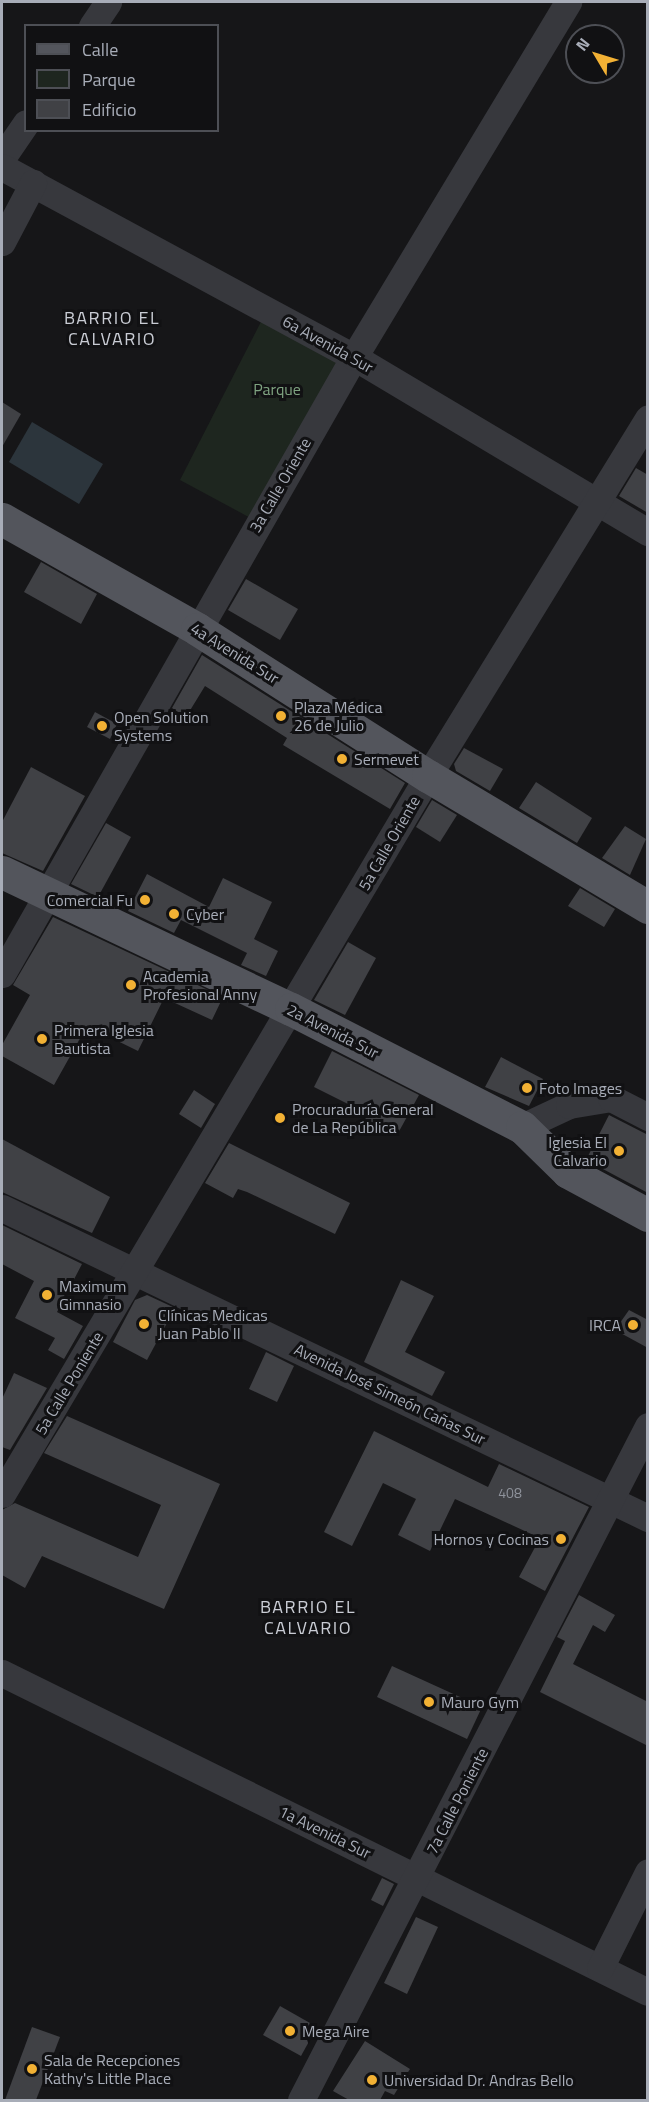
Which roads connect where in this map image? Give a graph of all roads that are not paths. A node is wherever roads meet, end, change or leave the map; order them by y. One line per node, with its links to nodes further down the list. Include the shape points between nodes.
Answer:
1 (108, 2): 3 (street)
2 (568, 2): 9 (street, 3a Calle Oriente)
3 (93, 24)
4 (24, 126): 5 (street)
5 (2, 158)
6 (2, 167): 7 (street, 6a Avenida Sur)
7 (33, 183): 8 (street); 9 (street, 6a Avenida Sur)
8 (2, 242)
9 (354, 357): 11 (street, 6a Avenida Sur); 14 (street, 3a Calle Oriente)
10 (648, 418): 11 (street, 5a Calle Oriente)
11 (599, 503): 13 (street, 6a Avenida Sur); 15 (street, 5a Calle Oriente)
12 (2, 519): 14 (main road, 4a Avenida Sur)
13 (648, 532)
14 (197, 629): 15 (main road, 4a Avenida Sur); 17 (street, 3a Calle Oriente)
15 (428, 776): 18 (main road, 4a Avenida Sur); 20 (street, 5a Calle Oriente)
16 (2, 872): 17 (main road, 2a Avenida Sur)
17 (44, 894): 19 (street, 3a Calle Oriente); 20 (main road, 2a Avenida Sur)
18 (648, 907)
19 (2, 974)
20 (291, 1009): 22 (main road, 2a Avenida Sur); 25 (street, 5a Calle Oriente)
21 (648, 1117): 22 (street, via 611,1098 569,1105)
22 (522, 1128): 24 (main road, 2a Avenida Sur, via 568,1172)
23 (2, 1208): 25 (street, Avenida José Simeón Cañas Sur)
24 (648, 1215)
25 (136, 1272): 27 (street, 5a Calle Poniente); 28 (street, Avenida José Simeón Cañas Sur)
26 (648, 1426): 28 (street, 7a Calle Poniente)
27 (2, 1494)
28 (608, 1499): 29 (street, Avenida José Simeón Cañas Sur); 32 (street, 7a Calle Poniente)
29 (648, 1518)
30 (2, 1673): 32 (street, 1a Avenida Sur)
31 (648, 1872): 33 (street)
32 (418, 1878): 33 (street, 1a Avenida Sur); 35 (street, 7a Calle Poniente)
33 (600, 1968): 34 (street, 1a Avenida Sur)
34 (648, 1992)
35 (301, 2100)

